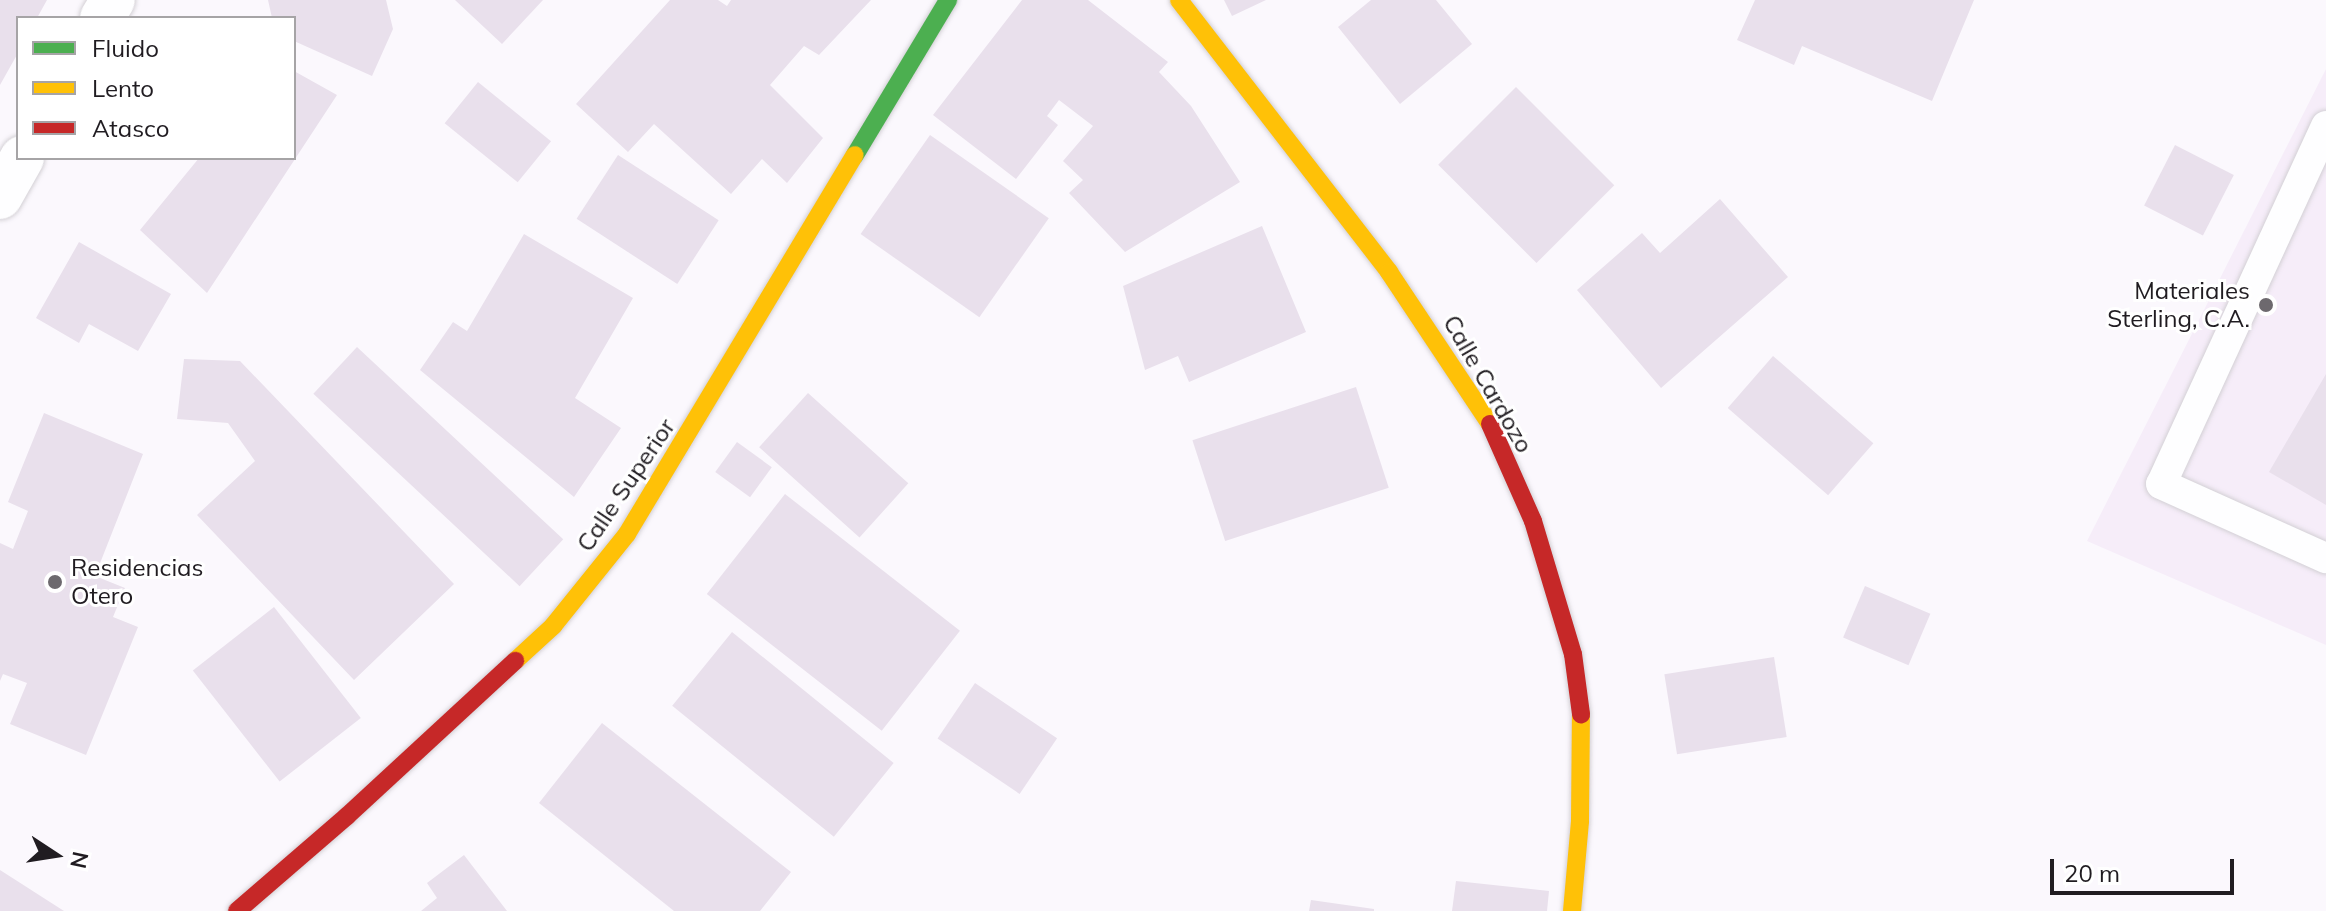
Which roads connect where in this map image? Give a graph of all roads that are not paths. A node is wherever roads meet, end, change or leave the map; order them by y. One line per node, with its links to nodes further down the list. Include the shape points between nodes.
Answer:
1 (948, 0): 7 (street, Calle Superior, via 627,534 553,626)
2 (1179, 0): 8 (street, Calle Cardozo, via 1389,272 1451,361 1494,431 1533,521 1573,654 1581,717)
3 (2326, 126): 6 (lane, via 2161,484)
4 (21, 160): 5 (street)
5 (0, 197)
6 (2326, 558)
7 (237, 911)
8 (1572, 911)

